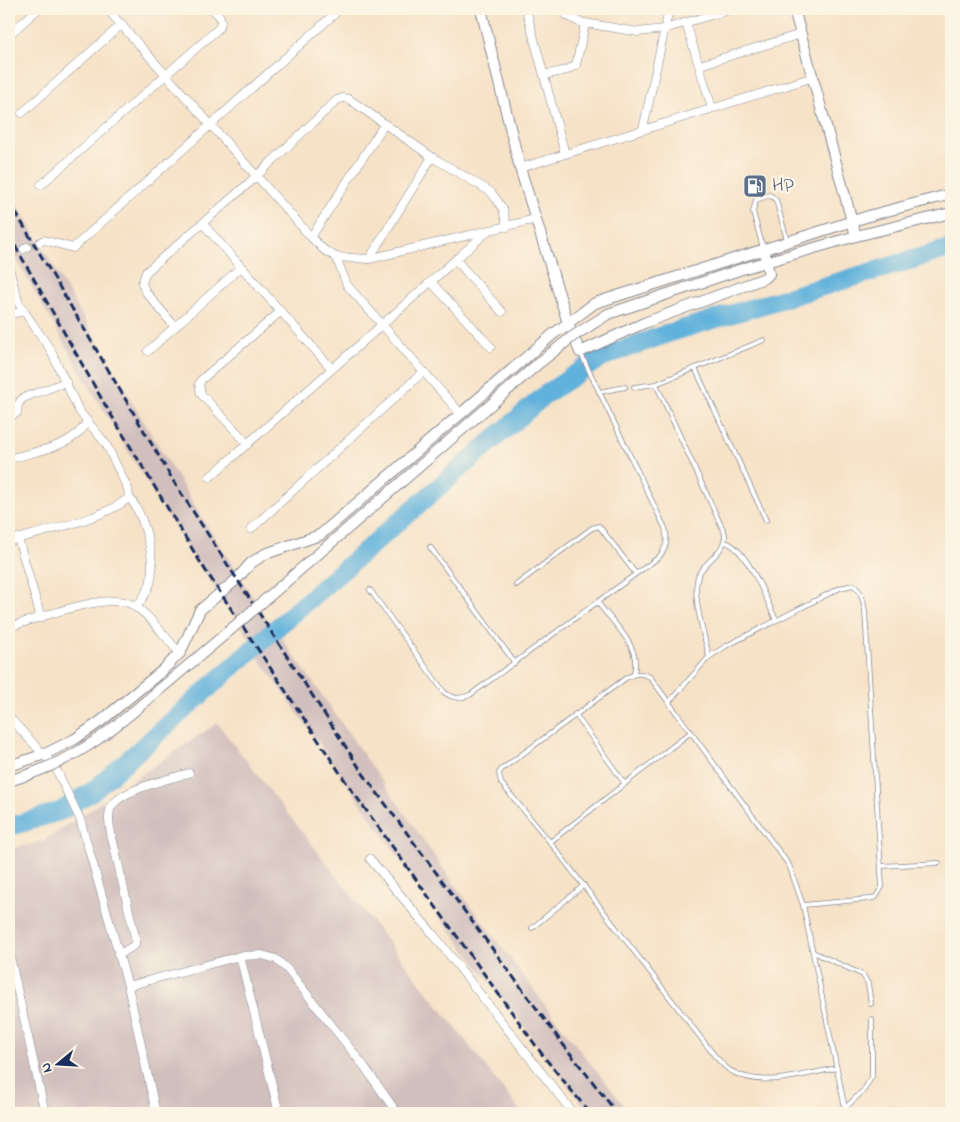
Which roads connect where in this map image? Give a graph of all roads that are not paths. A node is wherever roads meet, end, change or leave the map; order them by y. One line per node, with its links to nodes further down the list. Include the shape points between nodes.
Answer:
1 (38, 9): 16 (street)
2 (107, 9): 12 (street)
3 (212, 9): 18 (street, via 221,17 220,28)
4 (340, 9): 23 (street)
5 (481, 9): 28 (street)
6 (526, 9): 19 (street)
7 (564, 9): 13 (street, via 566,15)
8 (669, 9): 14 (street)
9 (732, 9): 11 (street)
10 (794, 9): 15 (street)
11 (686, 23): 14 (street); 17 (street)
12 (122, 24): 18 (street); 22 (street)
13 (585, 24): 14 (street, via 638,32); 19 (street, via 576,65)
14 (664, 30): 25 (street)
15 (801, 34): 17 (street); 20 (street)
16 (9, 35)
17 (700, 65): 21 (street)
18 (166, 75): 23 (street); 30 (street)
19 (544, 76): 26 (street)
20 (814, 77): 21 (street); 34 (street)
21 (712, 108): 25 (street)
22 (22, 113)
23 (210, 124): 29 (street); 40 (street, via 73,248 44,240)
24 (384, 125): 27 (street); 29 (street, via 349,99 337,100); 39 (street)
25 (643, 129): 26 (street)
26 (565, 154): 28 (street)
27 (432, 157): 36 (street, via 491,192 502,209); 44 (street)
28 (520, 168): 33 (street)
29 (256, 175): 35 (street); 39 (street)
30 (41, 185)
31 (951, 194): 34 (street)
32 (951, 213): 38 (street)
33 (536, 219): 36 (street); 54 (street)
34 (852, 222): 38 (street); 41 (street)
35 (203, 224): 47 (street); 56 (street, via 142,277 146,291)
36 (507, 227): 37 (street)
37 (488, 231): 44 (street); 45 (street)
38 (856, 236): 46 (street)
39 (311, 237): 43 (street)
40 (40, 242)
41 (788, 243): 42 (street); 42 (lane, via 776,200 770,195 756,200 753,212)
42 (764, 250): 46 (street); 54 (street, via 610,297 595,303)
43 (336, 257): 44 (street); 55 (street, via 347,284)
44 (369, 259)
45 (456, 260): 49 (street); 52 (street)
46 (768, 262): 60 (street, via 769,274 759,282 644,323); 101 (street, bridge, via 608,314 572,337 115,728 88,748 38,772)
47 (240, 267): 51 (street); 56 (street)
48 (9, 268): 50 (street)
49 (431, 282): 55 (street); 58 (street)
50 (23, 311): 53 (street); 64 (street, via 50,349)
51 (280, 312): 62 (street); 72 (street, via 199,384 201,394)
52 (502, 312)
53 (9, 315)
54 (568, 322): 60 (street); 69 (street)
55 (381, 325): 62 (street); 63 (street)
56 (175, 326): 59 (street)
57 (764, 340): 61 (lane)
58 (491, 347)
59 (148, 351)
60 (582, 356): 68 (lane)
61 (696, 368): 65 (lane); 76 (lane)
62 (332, 369): 72 (street)
63 (423, 372): 69 (street); 77 (street)
64 (66, 382): 70 (street, via 23,398 17,413); 71 (street)
65 (656, 384): 67 (lane); 80 (lane, via 721,522)
66 (625, 387): 68 (lane)
67 (634, 387)
68 (599, 392): 82 (lane, via 668,540 659,557)
69 (461, 414): 90 (street, via 320,535 265,554 251,563 200,610)
70 (9, 417)
71 (87, 422): 73 (street, via 78,434 61,444); 75 (street, via 106,444)
72 (248, 444): 74 (street)
73 (9, 459)
74 (210, 476)
75 (129, 497): 78 (street, via 90,517); 86 (street, via 145,528 151,562 149,585)
76 (766, 520)
77 (251, 529)
78 (18, 538): 79 (street); 87 (street)
79 (9, 541)
80 (724, 542): 88 (lane, via 742,553); 91 (lane, via 699,573 696,584)
81 (430, 547): 92 (lane)
82 (636, 574): 83 (lane, via 599,526); 85 (lane)
83 (516, 585)
84 (370, 590): 92 (lane, via 438,684 452,698 470,695)
85 (598, 603): 92 (lane); 93 (lane, via 633,648 637,664)
86 (136, 608): 87 (street, via 119,600 110,600); 90 (street)
87 (41, 618): 89 (street)
88 (776, 620): 91 (lane); 106 (lane, via 847,586 858,588 862,596)
89 (9, 627)
90 (180, 653): 98 (street, via 101,721 76,739)
91 (709, 657): 94 (lane)
92 (514, 663)
93 (634, 673): 94 (lane, via 650,677); 95 (lane)
94 (669, 702): 97 (lane)
95 (575, 714): 102 (lane); 103 (lane, via 499,773 501,783)
96 (9, 717): 98 (street)
97 (692, 732): 102 (lane); 108 (lane, via 789,865)
98 (45, 754): 99 (street); 112 (street, via 56,766 80,819)
99 (9, 766)
100 (188, 773): 112 (street, via 124,795 110,808 108,819 135,937 135,946)
101 (9, 781)
102 (625, 784): 103 (lane)
103 (550, 842): 107 (lane)
104 (370, 859): 124 (street)
105 (940, 863): 106 (lane)
106 (881, 866): 108 (lane, via 882,888 876,896)
107 (584, 885): 109 (lane); 118 (lane, via 714,1055 730,1071 750,1079 769,1080)
108 (803, 904): 111 (lane)
109 (532, 928)
110 (9, 952): 114 (street)
111 (813, 952): 116 (lane, via 863,975); 118 (lane)
112 (118, 955): 115 (street)
113 (240, 956): 115 (street); 122 (street); 123 (street, via 262,955 276,959 287,969)
114 (12, 982): 120 (street)
115 (128, 986): 121 (street)
116 (871, 1004)
117 (872, 1019): 119 (lane, via 872,1076)
118 (837, 1068): 119 (lane)
119 (845, 1111): 125 (lane)
120 (45, 1113)
121 (156, 1113)
122 (279, 1113)
123 (397, 1113)
124 (573, 1113)
125 (840, 1113)

